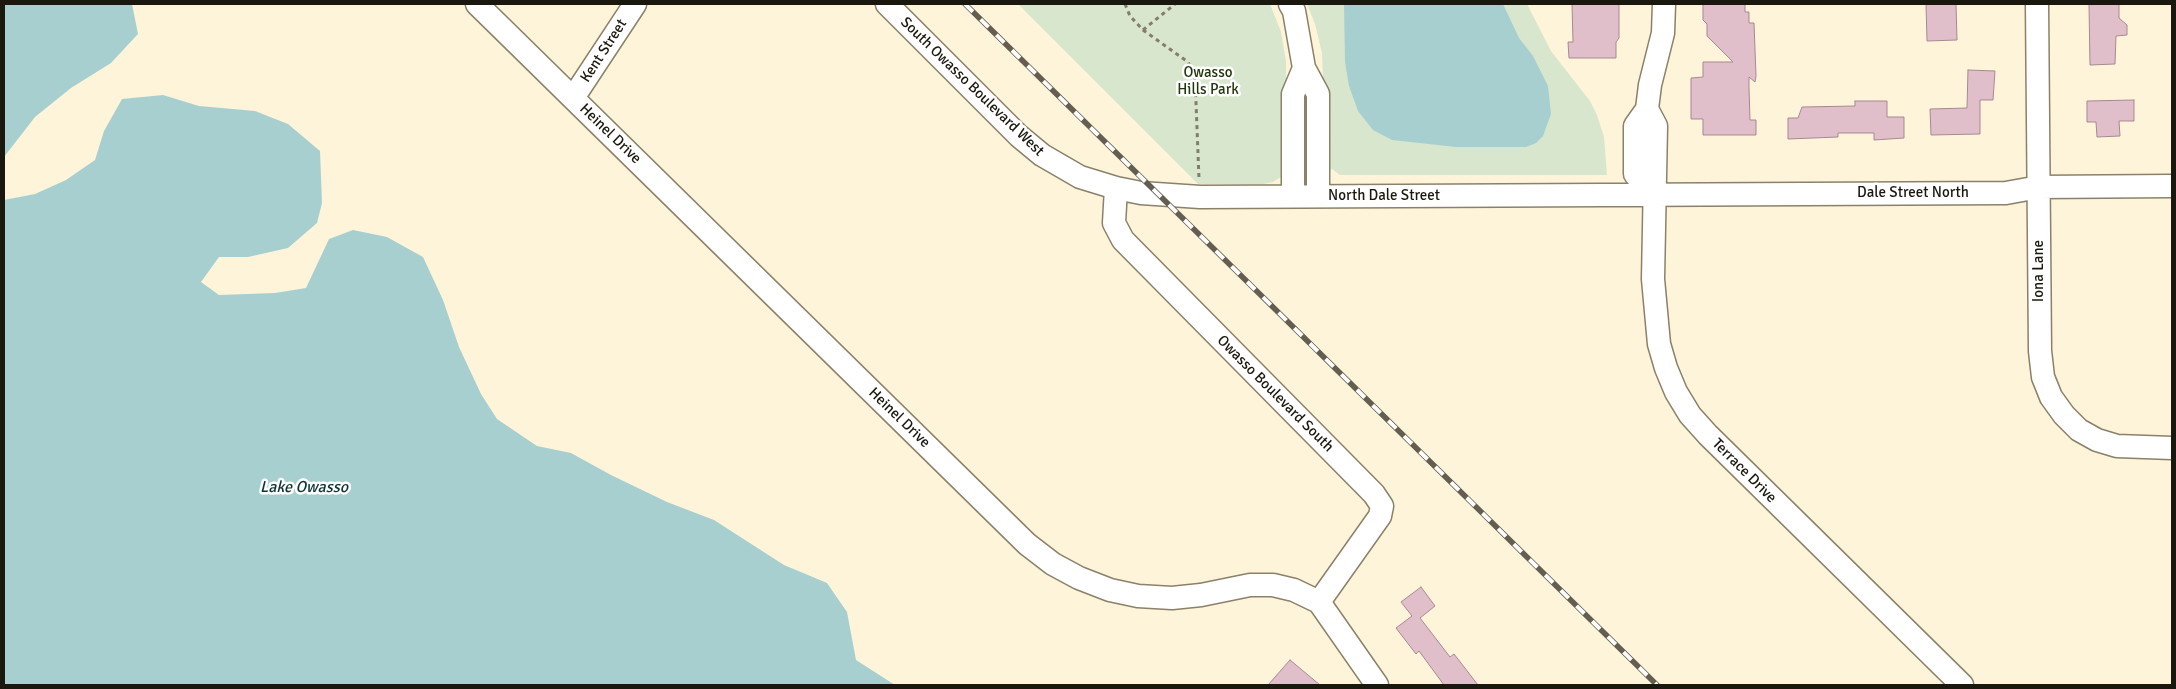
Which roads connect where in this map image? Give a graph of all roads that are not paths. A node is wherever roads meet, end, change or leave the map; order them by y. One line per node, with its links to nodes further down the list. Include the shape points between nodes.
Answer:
1 (477, 4): 8 (street, Heinel Drive)
2 (634, 4): 8 (street, Kent Street)
3 (886, 4): 11 (street, South Owasso Boulevard West, via 1037,151 1075,175)
4 (1290, 4): 7 (street, via 1294,10)
5 (1664, 4): 12 (street, via 1663,33 1647,108 1635,126 1635,174)
6 (2037, 4): 10 (street, Iona Lane)
7 (1304, 68): 13 (street, via 1293,94); 14 (street, via 1318,94)
8 (573, 98): 16 (street, Heinel Drive, via 1027,544 1053,564 1110,590 1138,596 1201,596 1250,585 1273,585 1294,590)
9 (2172, 186): 10 (street, Dale Street North)
10 (2039, 187): 12 (street, Dale Street North, via 2006,193); 15 (street, Iona Lane, via 2040,352 2043,377 2051,397 2064,416 2097,440 2117,446)
11 (1116, 188): 13 (street, North Dale Street, via 1200,197); 16 (street, Owasso Boulevard South, via 1114,223 1123,240 1374,494 1382,506 1380,516)
12 (1653, 194): 14 (street, North Dale Street); 18 (street, Terrace Drive, via 1653,279 1659,344 1673,384 1690,415)
13 (1293, 196): 14 (street, North Dale Street)
14 (1318, 196)
15 (2172, 448)
16 (1319, 602): 17 (street, Heinel Drive)
17 (1377, 685)
18 (1962, 685)

